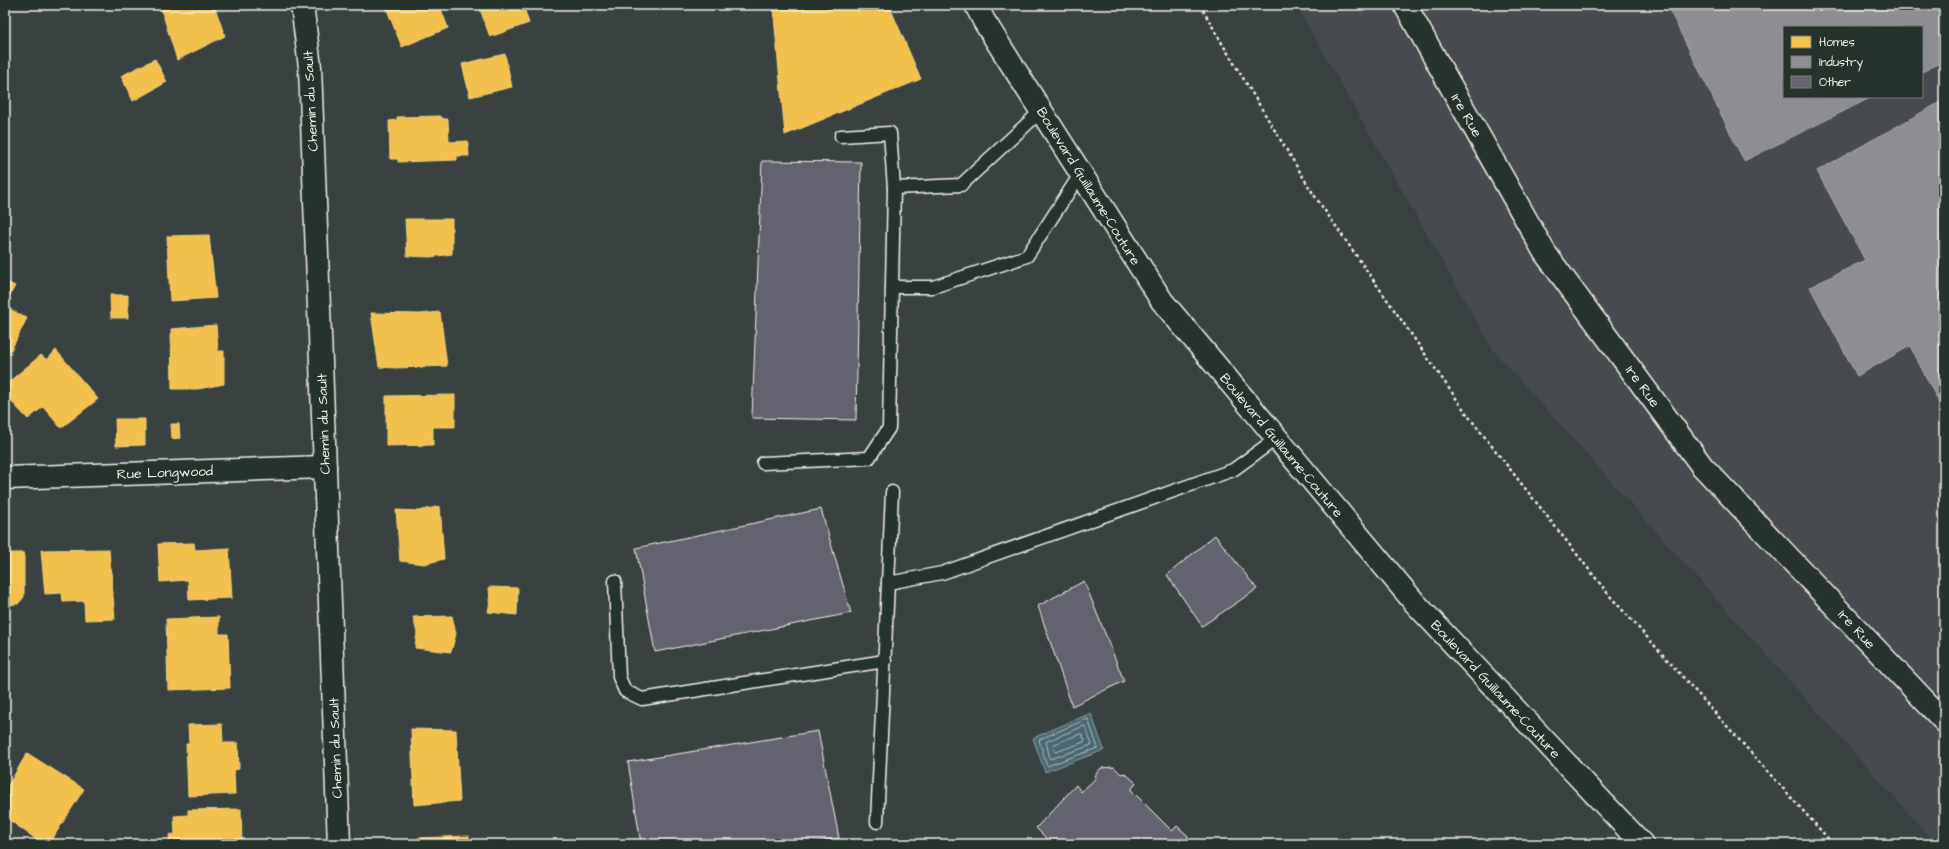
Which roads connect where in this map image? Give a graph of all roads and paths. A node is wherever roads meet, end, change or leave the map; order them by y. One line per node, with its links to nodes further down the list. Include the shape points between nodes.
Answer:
1 (302, 5): 12 (street, Chemin du Sault, via 310,67)
2 (976, 5): 5 (street, Boulevard Guillaume-Couture)
3 (1200, 5): 22 (path, via 1314,195 1469,417 1609,595)
4 (1405, 5): 18 (street, 1re Rue, via 1545,253 1702,466)
5 (1041, 111): 7 (street, Boulevard Guillaume-Couture); 8 (lane, via 960,185)
6 (840, 136): 8 (lane, via 890,133)
7 (1081, 173): 9 (lane, via 1026,256 933,287); 10 (street, Boulevard Guillaume-Couture, via 1162,301)
8 (894, 188): 9 (lane)
9 (892, 287): 11 (lane, via 889,428 869,458)
10 (1277, 438): 16 (lane, via 1233,470 942,573); 21 (street, Boulevard Guillaume-Couture, via 1415,603)
11 (763, 463)
12 (325, 467): 13 (street, Rue Longwood); 20 (street, Chemin du Sault)
13 (5, 478)
14 (892, 492): 16 (lane)
15 (615, 582): 17 (lane, via 619,677 625,691 642,699)
16 (888, 583): 17 (lane)
17 (885, 661): 19 (lane)
18 (1944, 721)
19 (877, 822)
20 (339, 844)
21 (1642, 844)
22 (1833, 844)

